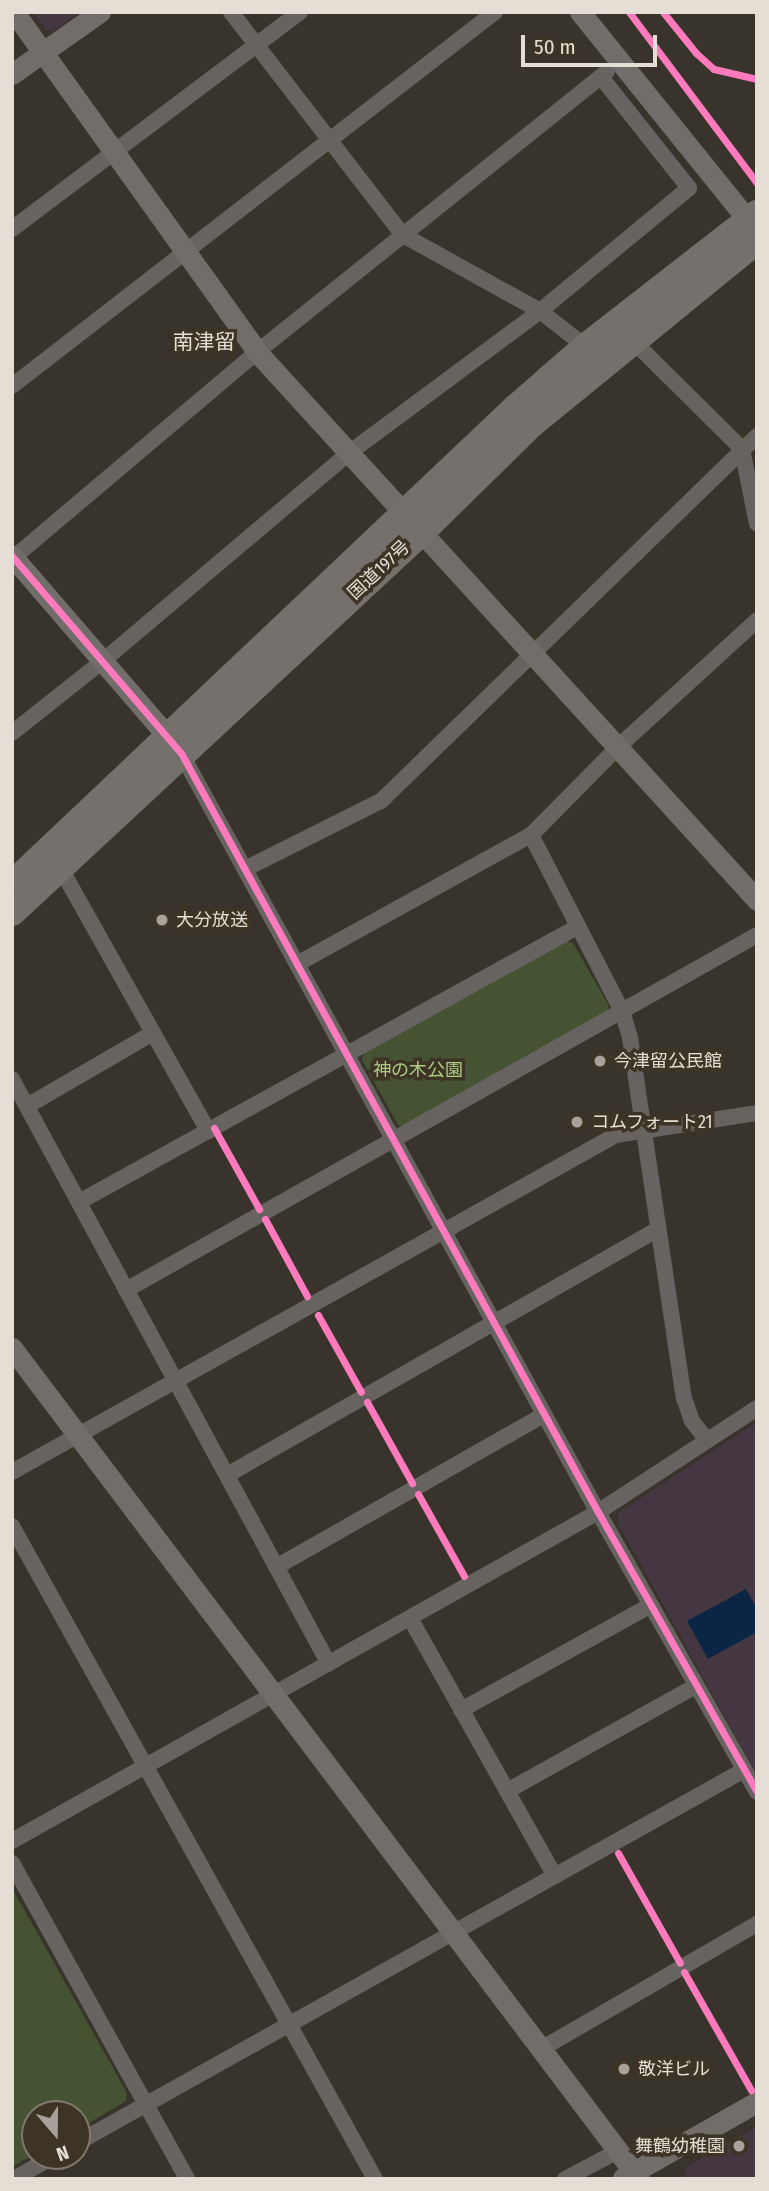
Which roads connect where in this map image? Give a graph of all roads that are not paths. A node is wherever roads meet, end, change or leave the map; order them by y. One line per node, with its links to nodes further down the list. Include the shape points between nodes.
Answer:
1 (14, 12): 8 (street)
2 (100, 12): 8 (street)
3 (230, 12): 7 (street)
4 (300, 12): 7 (street)
5 (495, 12): 12 (street)
6 (580, 12): 9 (street)
7 (255, 46): 12 (street); 13 (street)
8 (42, 53): 10 (street); 13 (street)
9 (620, 61): 11 (street); 14 (street)
10 (12, 74)
11 (601, 77): 16 (street); 18 (street, via 689,188)
12 (328, 141): 16 (street); 17 (street)
13 (116, 151): 15 (street); 17 (street)
14 (755, 226): 19 (highway, 国道197号); 20 (highway, 国道197号)
15 (12, 229)
16 (403, 235): 18 (street); 21 (street)
17 (186, 252): 21 (street); 22 (street)
18 (540, 311): 20 (street); 25 (street)
19 (633, 341): 24 (street); 26 (highway, 国道197号)
20 (586, 347): 26 (highway, 国道197号)
21 (257, 352): 25 (street); 28 (street)
22 (12, 386)
23 (757, 436): 24 (street)
24 (742, 449): 27 (street); 30 (street)
25 (349, 453): 26 (street); 31 (street)
26 (411, 523): 30 (street); 33 (highway, 国道197号)
27 (757, 524)
28 (13, 558): 31 (street)
29 (757, 620): 34 (street)
30 (533, 656): 34 (street); 37 (street, via 381,801)
31 (104, 660): 32 (street); 33 (street)
32 (12, 733)
33 (174, 744): 36 (highway, 国道197号); 37 (street); 38 (highway, 国道197号)
34 (617, 748): 35 (street); 39 (street)
35 (531, 835): 41 (street); 43 (street)
36 (60, 867): 40 (highway, 国道197号); 45 (street)
37 (245, 869): 43 (street)
38 (12, 884)
39 (757, 900)
40 (12, 912)
41 (577, 927): 44 (street); 46 (street)
42 (757, 935): 44 (street)
43 (297, 964): 46 (street)
44 (622, 1011): 51 (street); 52 (street)
45 (153, 1033): 48 (street); 50 (street)
46 (346, 1054): 50 (street); 52 (street)
47 (12, 1079): 48 (street)
48 (27, 1106): 53 (street)
49 (757, 1114): 51 (street)
50 (208, 1131): 53 (street)
51 (642, 1131): 54 (street); 55 (street, via 616,1135)
52 (393, 1140): 55 (street); 56 (street)
53 (79, 1202): 56 (street)
54 (657, 1230): 57 (street); 63 (street, via 684,1398 692,1421)
55 (443, 1231): 57 (street); 59 (street)
56 (126, 1290): 59 (street)
57 (493, 1322): 61 (street); 65 (street)
58 (12, 1348): 62 (street)
59 (175, 1381): 62 (street); 65 (street)
60 (757, 1408): 63 (street)
61 (544, 1415): 66 (street); 68 (street)
62 (78, 1435): 64 (street); 73 (street)
63 (707, 1440): 66 (street)
64 (12, 1472)
65 (227, 1475): 68 (street)
66 (598, 1512): 69 (street); 70 (street)
67 (12, 1526): 75 (street)
68 (276, 1567): 71 (street)
69 (651, 1605): 72 (street); 74 (street)
70 (410, 1618): 71 (street); 74 (street)
71 (329, 1664): 73 (street)
72 (696, 1686): 76 (street); 77 (street)
73 (275, 1696): 75 (street); 83 (street)
74 (461, 1710): 77 (street)
75 (146, 1766): 79 (street); 84 (street)
76 (744, 1770): 78 (street); 81 (street)
77 (507, 1791): 81 (street)
78 (757, 1792)
79 (12, 1841)
80 (12, 1863): 87 (street)
81 (555, 1876): 83 (street)
82 (757, 1924): 85 (street)
83 (453, 1933): 84 (street); 85 (street)
84 (289, 2024): 87 (street); 94 (street)
85 (541, 2049): 89 (street)
86 (757, 2102): 91 (street)
87 (146, 2105): 88 (street); 93 (street)
88 (91, 2135)
89 (618, 2151): 91 (street); 95 (street)
90 (29, 2170): 92 (street)
91 (631, 2176)
92 (13, 2179)
93 (187, 2179)
94 (375, 2179)
95 (565, 2179)

